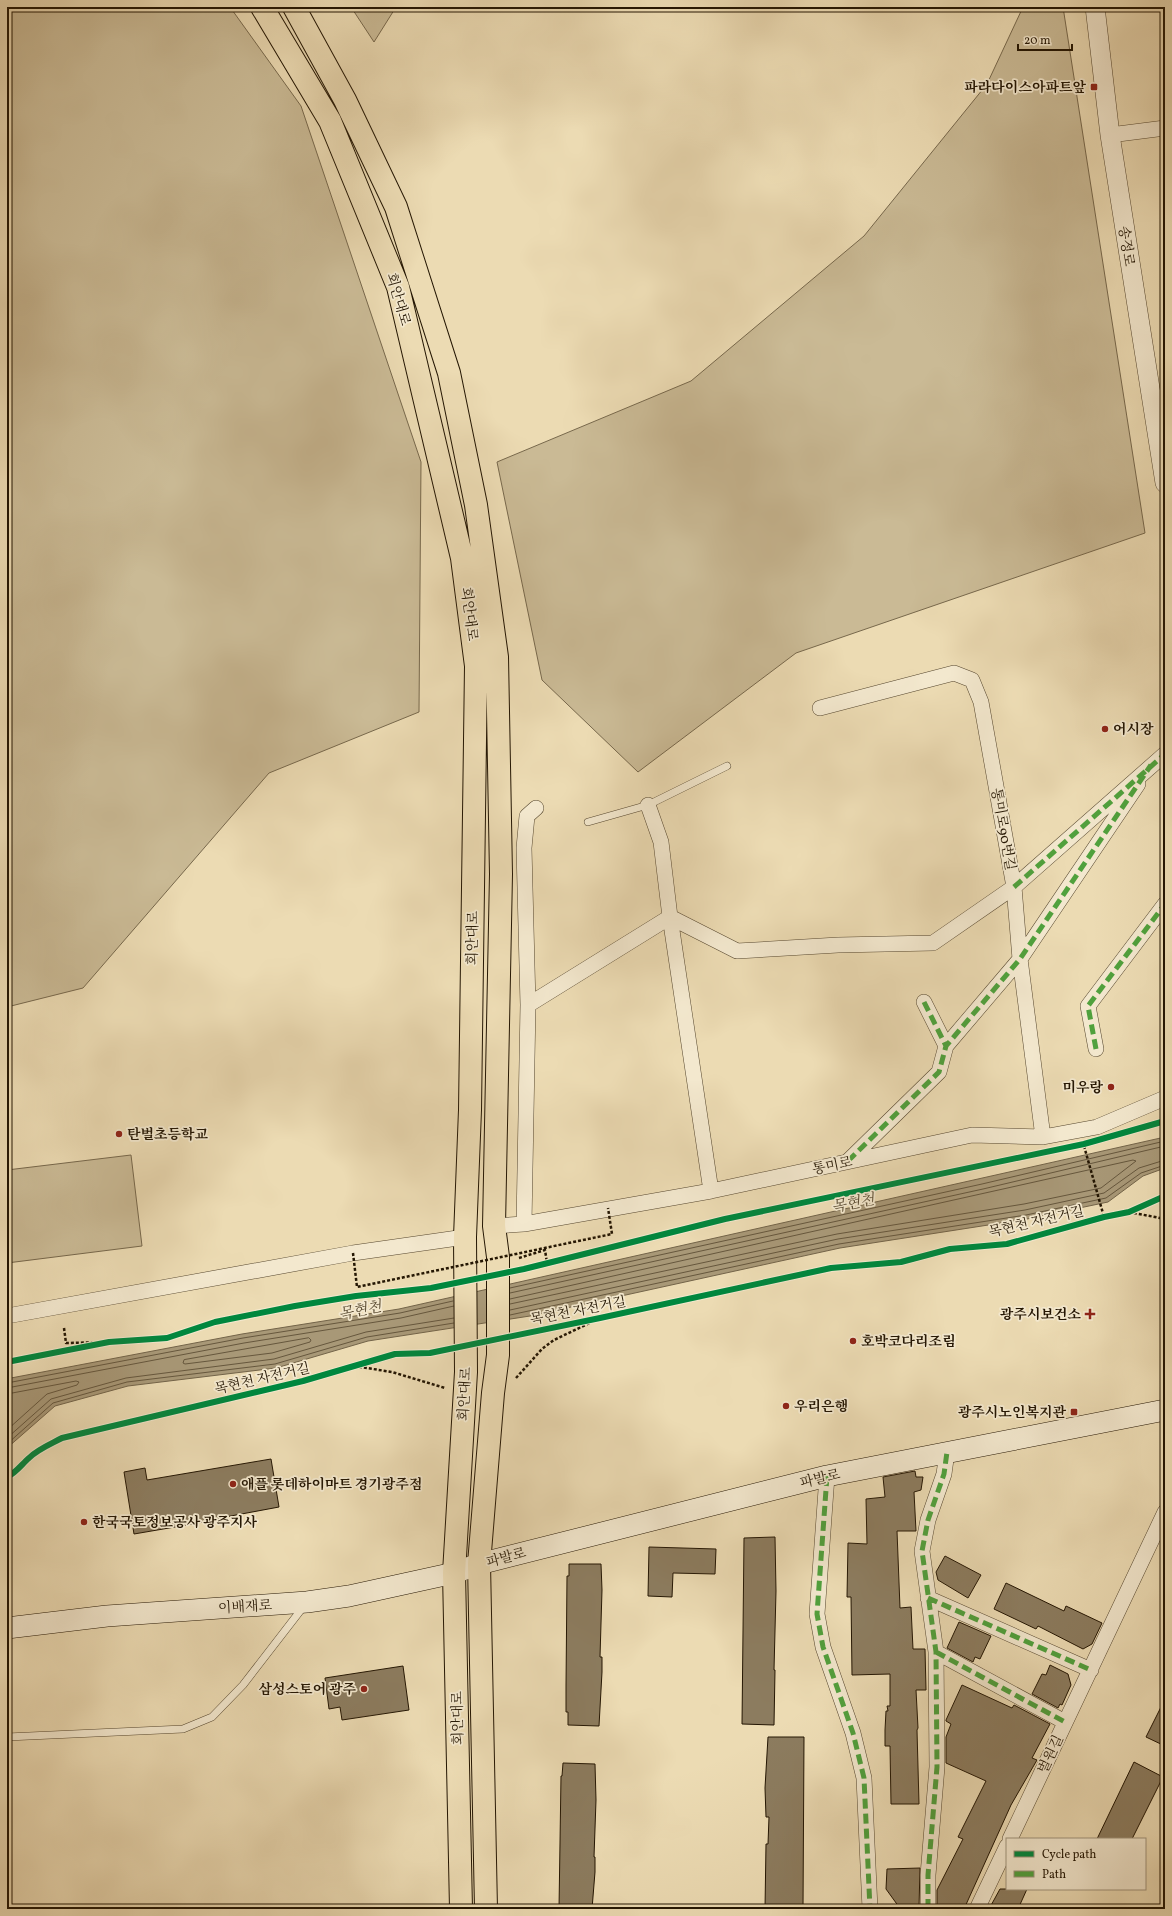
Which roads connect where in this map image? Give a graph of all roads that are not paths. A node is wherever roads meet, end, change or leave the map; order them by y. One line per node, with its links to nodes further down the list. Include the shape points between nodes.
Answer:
1 (262, 7): 28 (main road, 회안대로, via 330,121 398,287 462,558 476,666 470,1110)
2 (294, 7): 27 (main road, 회안대로, via 346,100 396,207 449,373 476,505 497,657 501,874)
3 (1095, 7): 5 (street, 송정로)
4 (1165, 128): 5 (street)
5 (1110, 135): 6 (street, 송정로)
6 (1165, 483)
7 (820, 708): 14 (street, 통미로90번길, via 954,673 972,680 981,702)
8 (1165, 754): 9 (street)
9 (1151, 765): 14 (street); 17 (street)
10 (727, 766): 11 (lane)
11 (648, 804): 13 (lane); 16 (street, via 661,842)
12 (536, 808): 19 (street, via 527,816 524,848)
13 (588, 822)
14 (1014, 887): 16 (street, via 933,943 736,951); 17 (street, 통미로90번길)
15 (1165, 904): 21 (street, via 1088,1006)
16 (670, 917): 19 (street); 25 (street)
17 (1020, 959): 20 (street); 23 (street, 통미로90번길)
18 (924, 1002): 20 (street)
19 (528, 1005): 26 (street)
20 (946, 1046): 24 (street, via 939,1072)
21 (1096, 1049)
22 (1165, 1098): 23 (street, 통미로, via 1097,1127)
23 (1043, 1137): 24 (street, 통미로, via 972,1135)
24 (848, 1161): 25 (street, 통미로)
25 (711, 1191): 26 (street, 통미로)
26 (524, 1224): 27 (street, 통미로)
27 (494, 1226): 34 (main road, 회안대로, via 508,1257 493,1393)
28 (465, 1237): 29 (street, via 353,1253); 35 (main road, 회안대로, via 466,1367)
29 (7, 1316)
30 (1165, 1410): 31 (main road, 파발로)
31 (947, 1452): 32 (main road, 파발로); 36 (street, via 944,1474 928,1520 922,1551)
32 (827, 1476): 34 (main road, 파발로); 47 (street, via 817,1614 823,1647 853,1733 864,1778)
33 (1165, 1512): 40 (street, 벌원길)
34 (479, 1564): 35 (main road, 이배재로); 46 (main road, 회안대로)
35 (454, 1573): 37 (main road, 이배재로, via 349,1596); 45 (main road, 회안대로)
36 (928, 1598): 39 (street); 40 (street)
37 (307, 1602): 38 (main road, 이배재로, via 107,1616); 42 (lane, via 242,1685 212,1717 183,1728)
38 (7, 1628)
39 (936, 1652): 41 (street); 48 (street, via 937,1768 928,1875)
40 (1091, 1670): 41 (street, 벌원길)
41 (1065, 1722): 43 (street, 벌원길)
42 (7, 1737)
43 (1010, 1838)
44 (1006, 1848): 49 (street)
45 (461, 1909)
46 (486, 1909)
47 (870, 1909)
48 (928, 1909)
49 (977, 1909)

